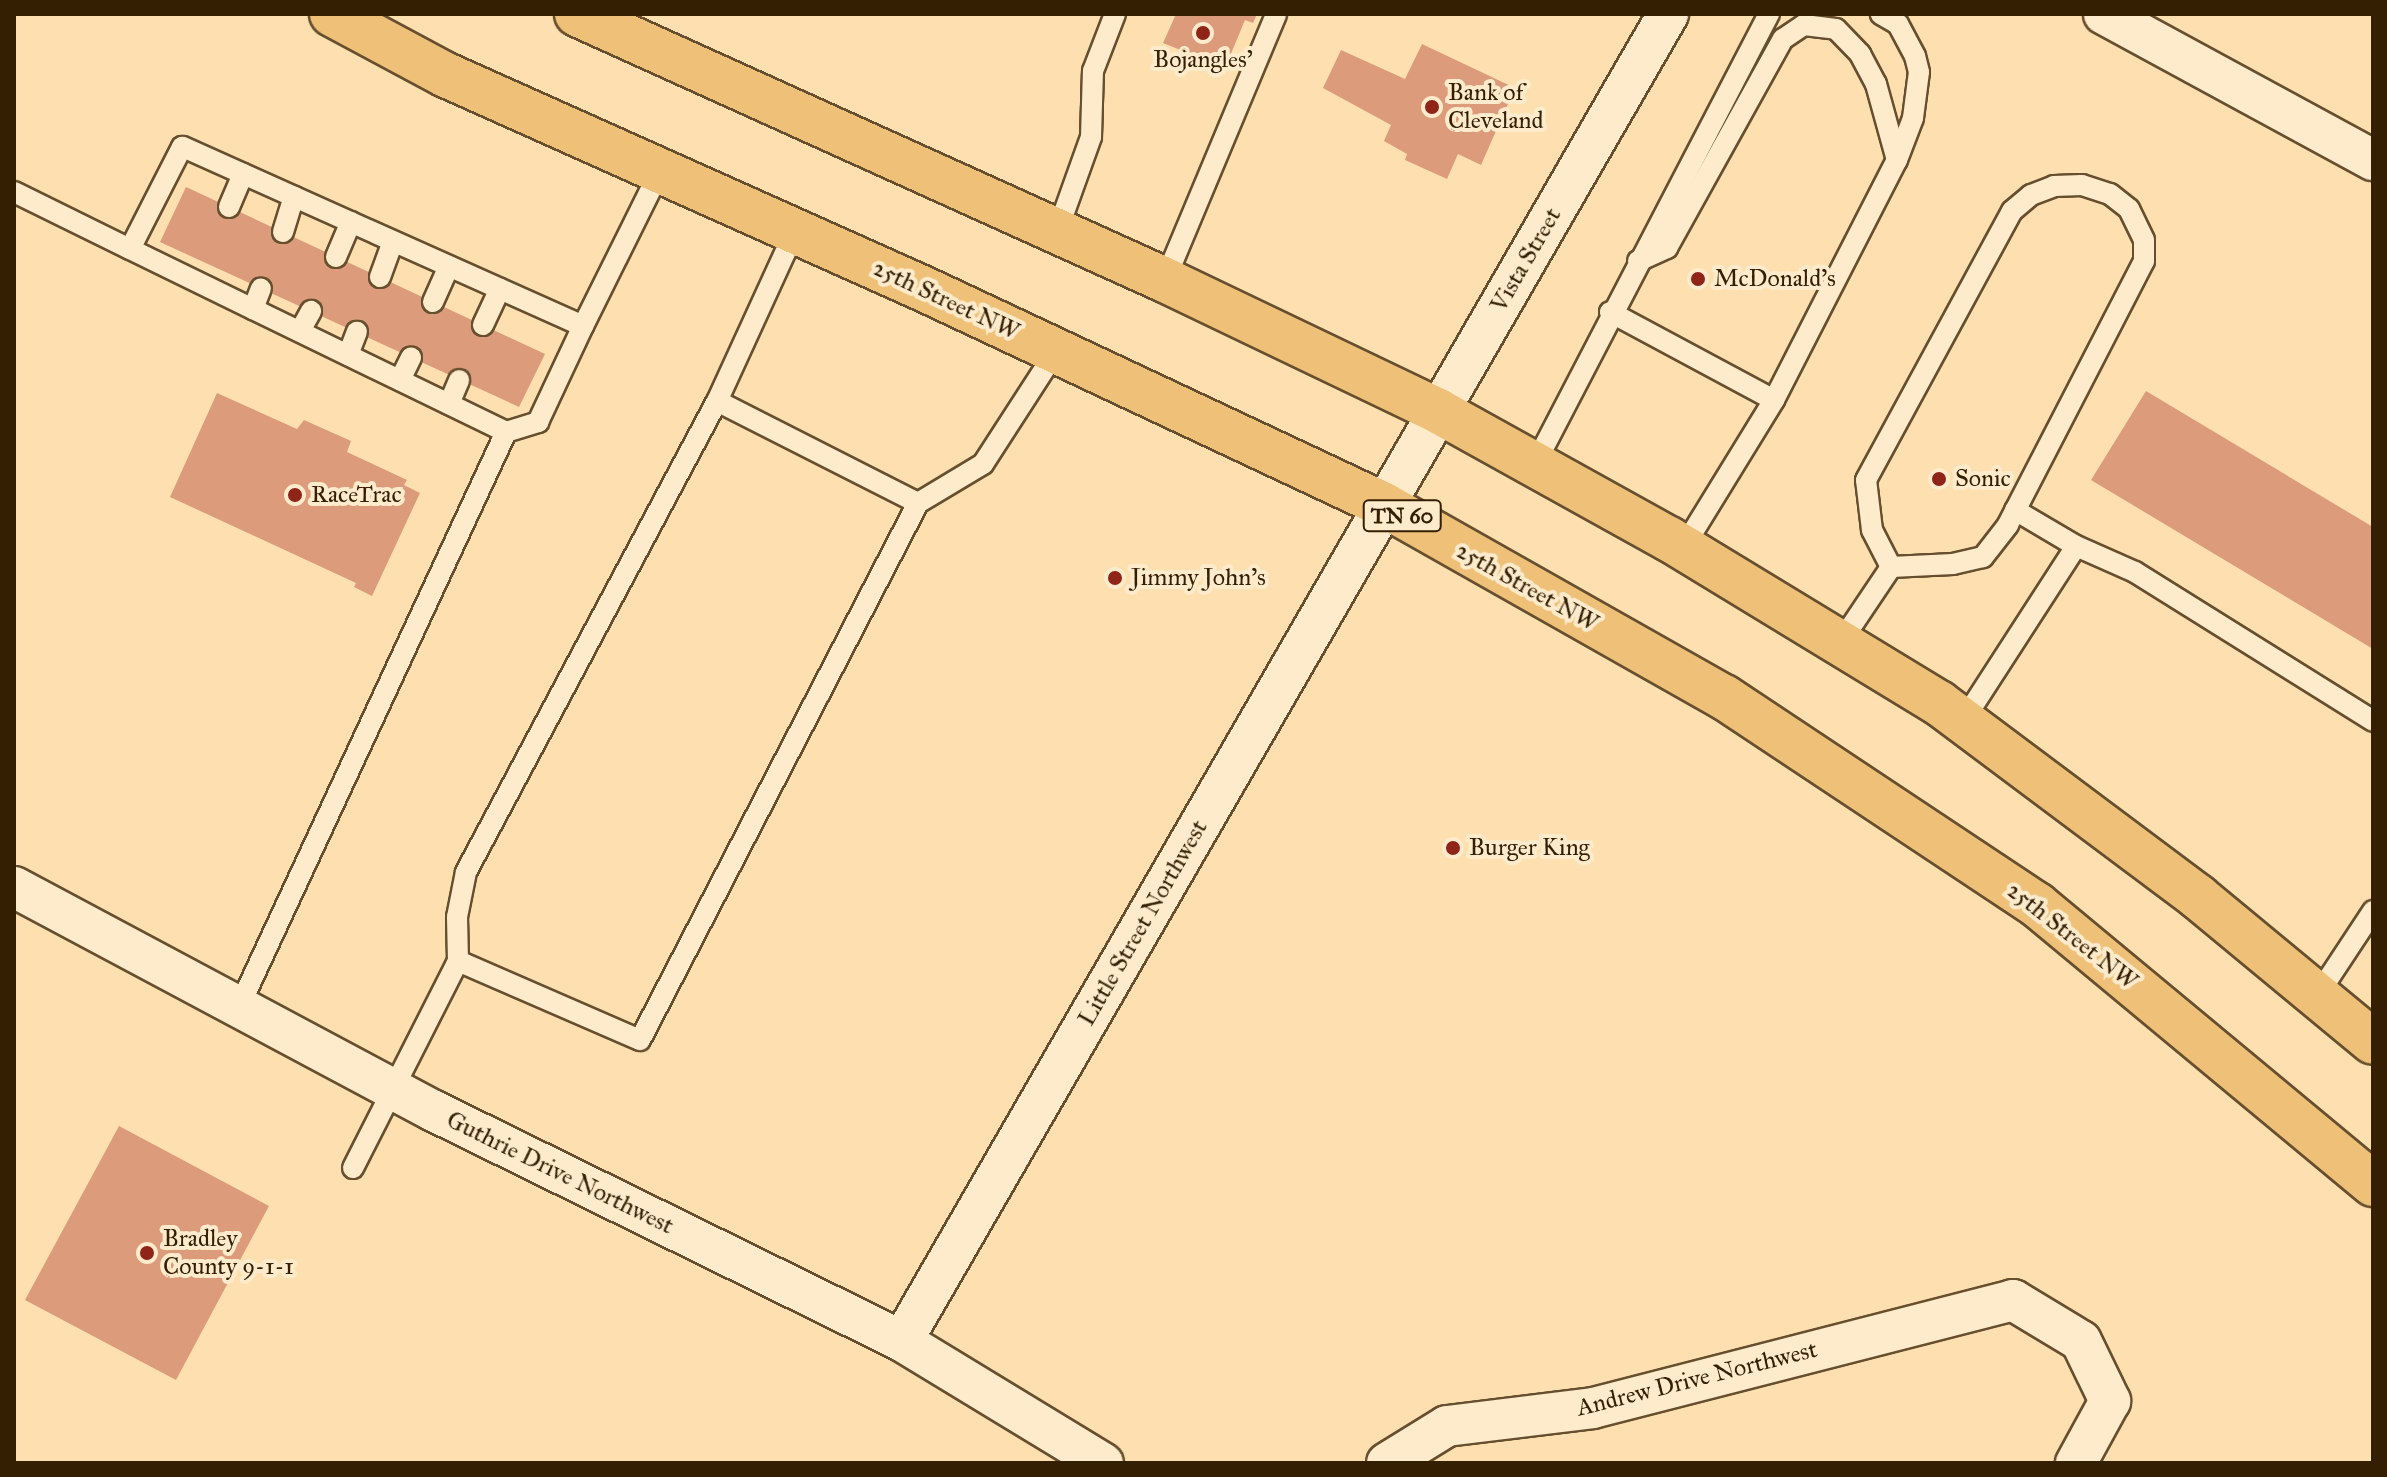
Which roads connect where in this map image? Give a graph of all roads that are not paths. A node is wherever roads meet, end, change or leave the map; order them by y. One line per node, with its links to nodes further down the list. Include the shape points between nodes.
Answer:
1 (332, 14): 11 (highway, 25th Street NW / TN 60, via 446,75)
2 (577, 14): 19 (highway)
3 (1115, 14): 19 (lane, via 1093,71 1091,137)
4 (1276, 14): 27 (lane)
5 (1668, 14): 47 (street, Vista Street)
6 (1769, 14): 23 (lane)
7 (1881, 14): 9 (lane, via 1898,24 1919,72 1913,118)
8 (2104, 14): 10 (street)
9 (1897, 160): 23 (lane, via 1876,84 1860,54 1836,29 1804,25 1783,39 1667,248); 44 (lane)
10 (2373, 160)
11 (660, 171): 17 (highway, 25th Street NW / TN 60); 36 (lane)
12 (243, 174): 14 (lane); 15 (lane); 21 (lane, via 182,147)
13 (14, 192): 21 (lane)
14 (294, 197): 16 (lane); 18 (lane)
15 (229, 207)
16 (351, 222): 20 (lane); 22 (lane)
17 (795, 231): 39 (highway, 25th Street NW / TN 60); 45 (lane)
18 (283, 232)
19 (1057, 232): 27 (highway)
20 (393, 241): 25 (lane); 26 (lane)
21 (130, 249): 28 (lane)
22 (336, 257)
23 (1638, 261): 34 (lane)
24 (207, 263): 28 (lane)
25 (449, 266): 30 (lane); 31 (lane)
26 (380, 277)
27 (1165, 280): 47 (highway)
28 (200, 283): 32 (lane)
29 (261, 288): 32 (lane)
30 (500, 289): 35 (lane); 36 (lane)
31 (433, 302)
32 (253, 309): 37 (lane)
33 (311, 311): 37 (lane)
34 (1610, 312): 44 (lane); 49 (lane)
35 (483, 325)
36 (583, 326): 48 (lane, via 538,422)
37 (300, 331): 40 (lane)
38 (357, 332): 40 (lane)
39 (1056, 351): 50 (lane, via 983,464); 51 (highway, 25th Street NW / TN 60)
40 (348, 355): 42 (lane)
41 (411, 357): 42 (lane)
42 (400, 380): 46 (lane)
43 (459, 380): 46 (lane)
44 (1774, 400): 54 (lane)
45 (717, 401): 50 (lane); 61 (lane, via 466,872 457,917)
46 (449, 404): 48 (lane)
47 (1438, 411): 49 (highway); 51 (street, Vista Street)
48 (506, 432): 63 (lane)
49 (1535, 464): 54 (highway)
50 (918, 503): 61 (lane, via 640,1040)
51 (1384, 505): 67 (highway, 25th Street NW / TN 60, via 1724,697 2037,905); 68 (street, Little Street Northwest)
52 (2015, 510): 53 (lane); 55 (lane, via 1983,557); 55 (lane, via 2144,261 2144,240 2129,209 2110,194 2082,185 2054,186 2031,195 2012,211 1866,480 1872,530)
53 (2076, 546): 57 (lane); 58 (lane, via 2135,572)
54 (1683, 548): 56 (highway)
55 (1891, 567): 56 (lane)
56 (1840, 643): 57 (highway)
57 (1963, 721): 62 (highway, via 2198,897)
58 (2373, 721)
59 (14, 887): 63 (street, Guthrie Drive Northwest)
60 (2373, 911): 62 (lane)
61 (458, 961): 65 (lane)
62 (2317, 996): 64 (highway)
63 (239, 1007): 65 (street, Guthrie Drive Northwest)
64 (2373, 1042)
65 (393, 1089): 66 (lane); 68 (street, Guthrie Drive Northwest)
66 (353, 1168)
67 (2373, 1184)
68 (902, 1341): 69 (street, Guthrie Drive Northwest)
69 (1103, 1463)
70 (1387, 1463): 71 (street, Andrew Drive Northwest, via 1447,1426 1593,1408 2013,1300 2081,1341 2110,1401)
71 (2076, 1463)

